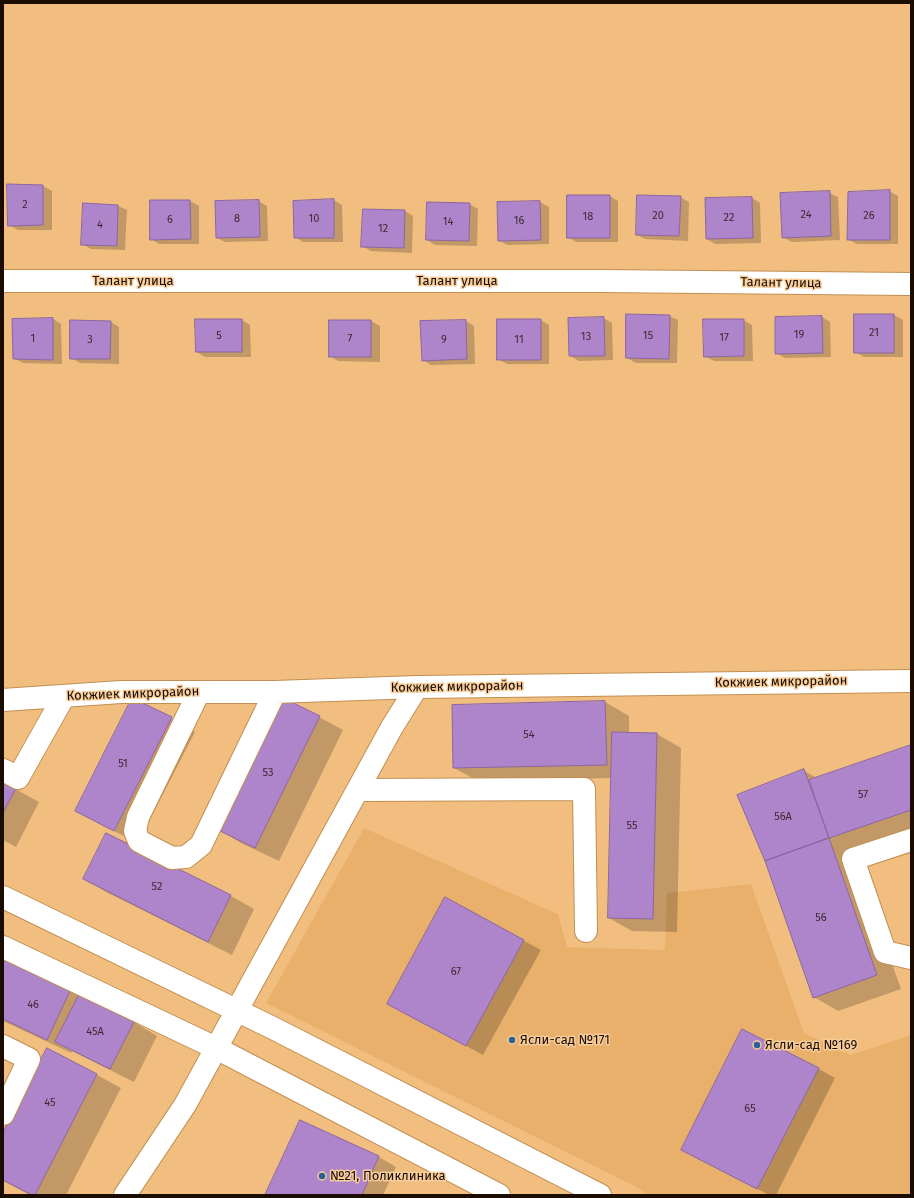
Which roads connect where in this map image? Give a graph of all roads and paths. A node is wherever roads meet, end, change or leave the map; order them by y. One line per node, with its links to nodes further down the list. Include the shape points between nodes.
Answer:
1 (3, 281): 2 (street, Талант улица)
2 (911, 284)
3 (911, 680): 4 (street, Кокжиек микрорайон)
4 (417, 687): 6 (street, Кокжиек микрорайон); 10 (street)
5 (199, 692): 6 (street, Кокжиек микрорайон); 6 (street, via 138,817 135,831 139,841 172,858 186,857 201,845); 7 (street, Кокжиек микрорайон, via 121,692)
6 (275, 692)
7 (64, 696): 8 (street, Кокжиек микрорайон); 9 (street, via 18,778)
8 (3, 700)
9 (3, 770)
10 (358, 790): 13 (street, via 584,789); 16 (street)
11 (911, 840): 15 (street, via 853,860 885,952)
12 (3, 897): 16 (street)
13 (586, 931)
14 (3, 947): 18 (street)
15 (911, 958)
16 (237, 1010): 18 (street); 22 (street)
17 (3, 1046): 19 (street, via 29,1059)
18 (216, 1048): 20 (street, via 185,1105); 21 (street)
19 (3, 1114)
20 (124, 1195)
21 (499, 1195)
22 (600, 1195)

